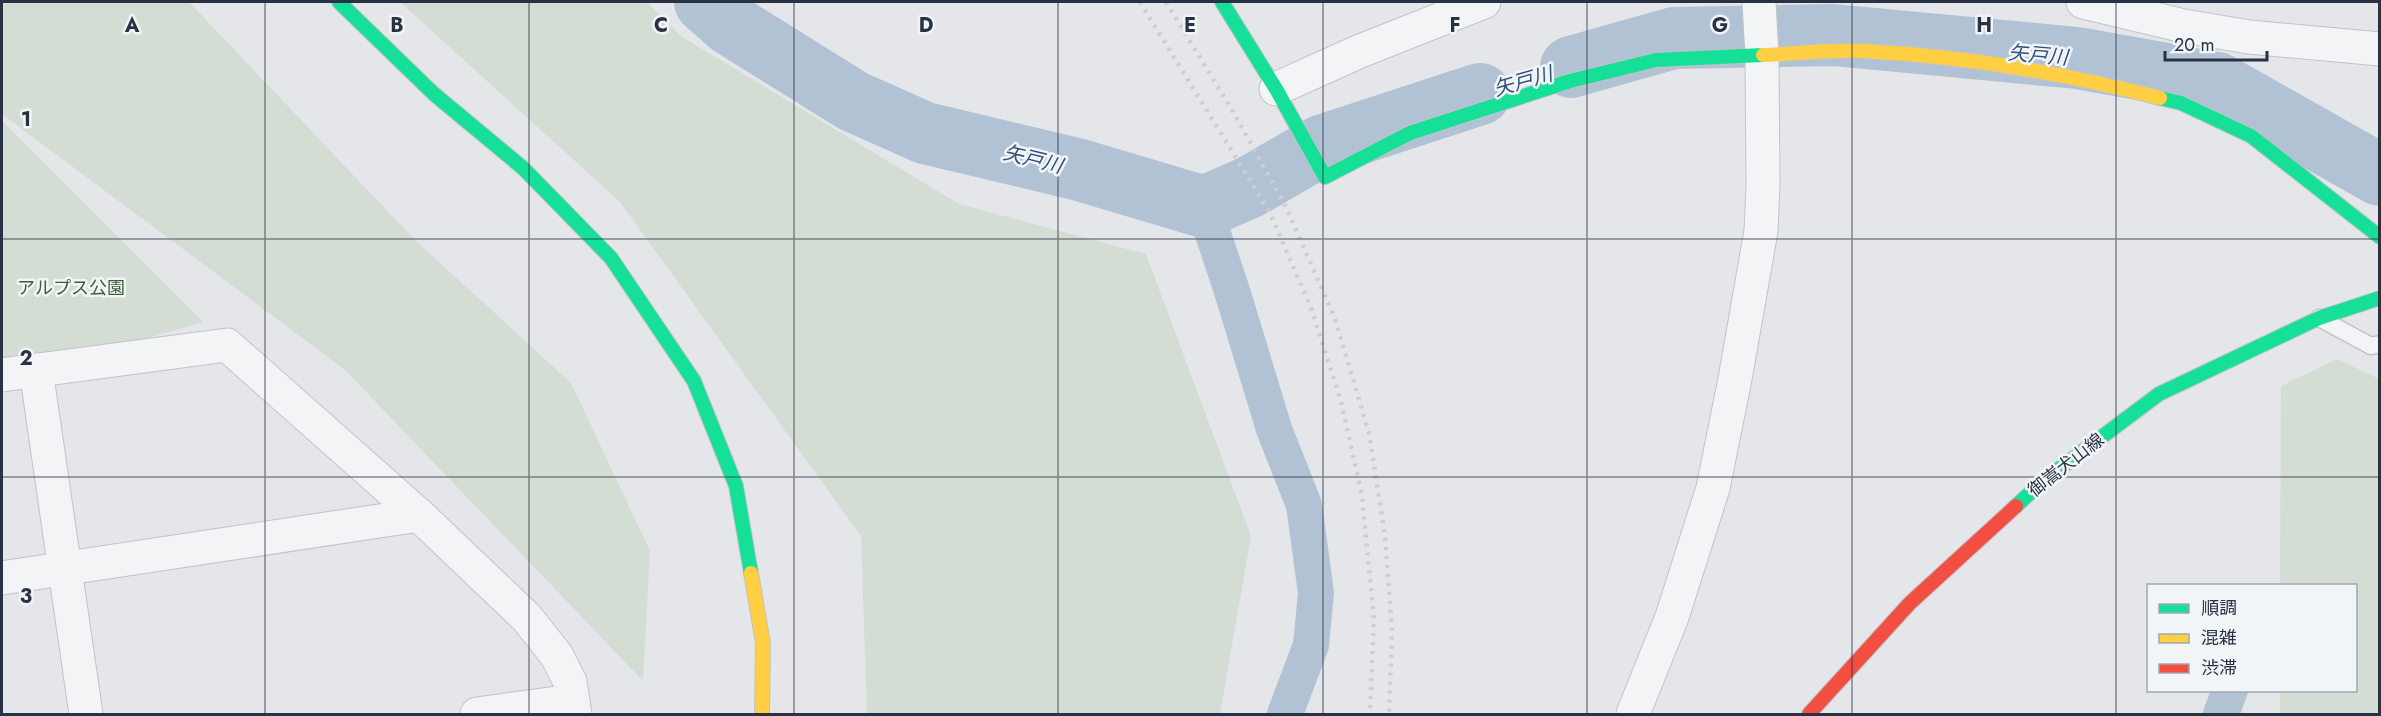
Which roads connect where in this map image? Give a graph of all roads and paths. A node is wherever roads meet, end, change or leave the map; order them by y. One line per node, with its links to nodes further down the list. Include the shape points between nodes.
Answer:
1 (339, 2): 21 (street, via 434,94 523,168 611,258 693,381 736,486 763,644)
2 (1222, 2): 8 (street)
3 (1484, 2): 8 (street)
4 (1759, 2): 7 (street)
5 (2084, 2): 6 (street, via 2249,37)
6 (2379, 49)
7 (1762, 56): 8 (street, via 1656,60 1570,81 1410,133 1325,177); 9 (street, via 1861,51 1955,58 2094,81 2181,103 2251,136); 22 (street, via 1761,231 1733,390 1713,488 1672,617)
8 (1276, 89)
9 (2379, 237)
10 (2379, 298): 11 (street, 御嵩犬山線)
11 (2319, 318): 12 (lane, via 2371,346); 23 (street, 御嵩犬山線, via 2159,394 2043,481 1910,603)
12 (2379, 344)
13 (36, 370): 14 (street); 15 (street, via 227,345); 16 (street)
14 (2, 375)
15 (419, 515): 16 (street); 18 (street, via 527,618 557,656 570,682)
16 (66, 568): 17 (street); 19 (street)
17 (2, 578)
18 (574, 708): 20 (street)
19 (86, 714)
20 (477, 714)
21 (762, 714)
22 (1633, 714)
23 (1809, 714)

